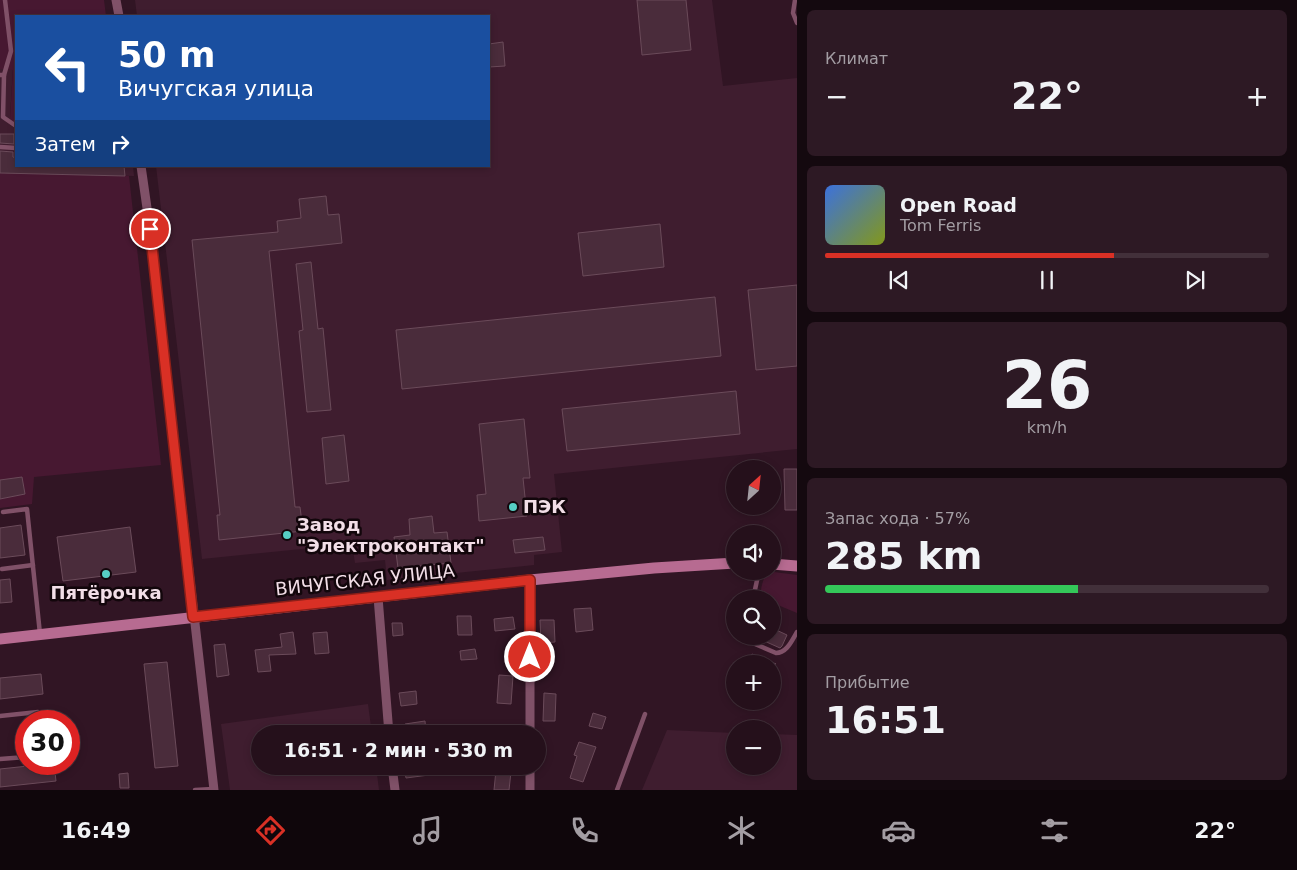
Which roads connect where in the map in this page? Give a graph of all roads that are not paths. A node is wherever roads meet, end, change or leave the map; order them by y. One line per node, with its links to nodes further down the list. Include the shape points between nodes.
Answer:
1 (5, 0): 6 (lane, via 11,50)
2 (116, 0): 4 (street)
3 (795, 0): 5 (lane, via 793,13)
4 (119, 15)
5 (797, 23)
6 (2, 75): 7 (lane)
7 (2, 108): 8 (lane, via 3,117)
8 (15, 125)
9 (0, 148): 10 (lane)
10 (15, 148)
11 (141, 167): 20 (street)
12 (3, 512): 14 (lane, via 27,510)
13 (726, 564): 18 (main road, ВИЧУГСКАЯ УЛИЦА)
14 (33, 565): 17 (lane); 22 (lane)
15 (781, 565): 16 (main road)
16 (797, 566)
17 (2, 570)
18 (530, 580): 19 (main road, ВИЧУГСКАЯ УЛИЦА); 29 (street)
19 (378, 597): 20 (main road, ВИЧУГСКАЯ УЛИЦА); 28 (street)
20 (193, 617): 22 (main road, ВИЧУГСКАЯ УЛИЦА); 34 (street)
21 (797, 632): 24 (lane, via 780,654)
22 (40, 634): 23 (main road, ВИЧУГСКАЯ УЛИЦА)
23 (0, 638)
24 (757, 645)
25 (15, 714): 27 (lane)
26 (645, 714): 38 (lane)
27 (0, 716)
28 (388, 725)
29 (530, 725)
30 (15, 758): 31 (lane)
31 (0, 760)
32 (393, 775): 36 (street)
33 (530, 775): 37 (street)
34 (214, 789): 35 (lane)
35 (195, 790)
36 (394, 790)
37 (530, 790)
38 (617, 790)

